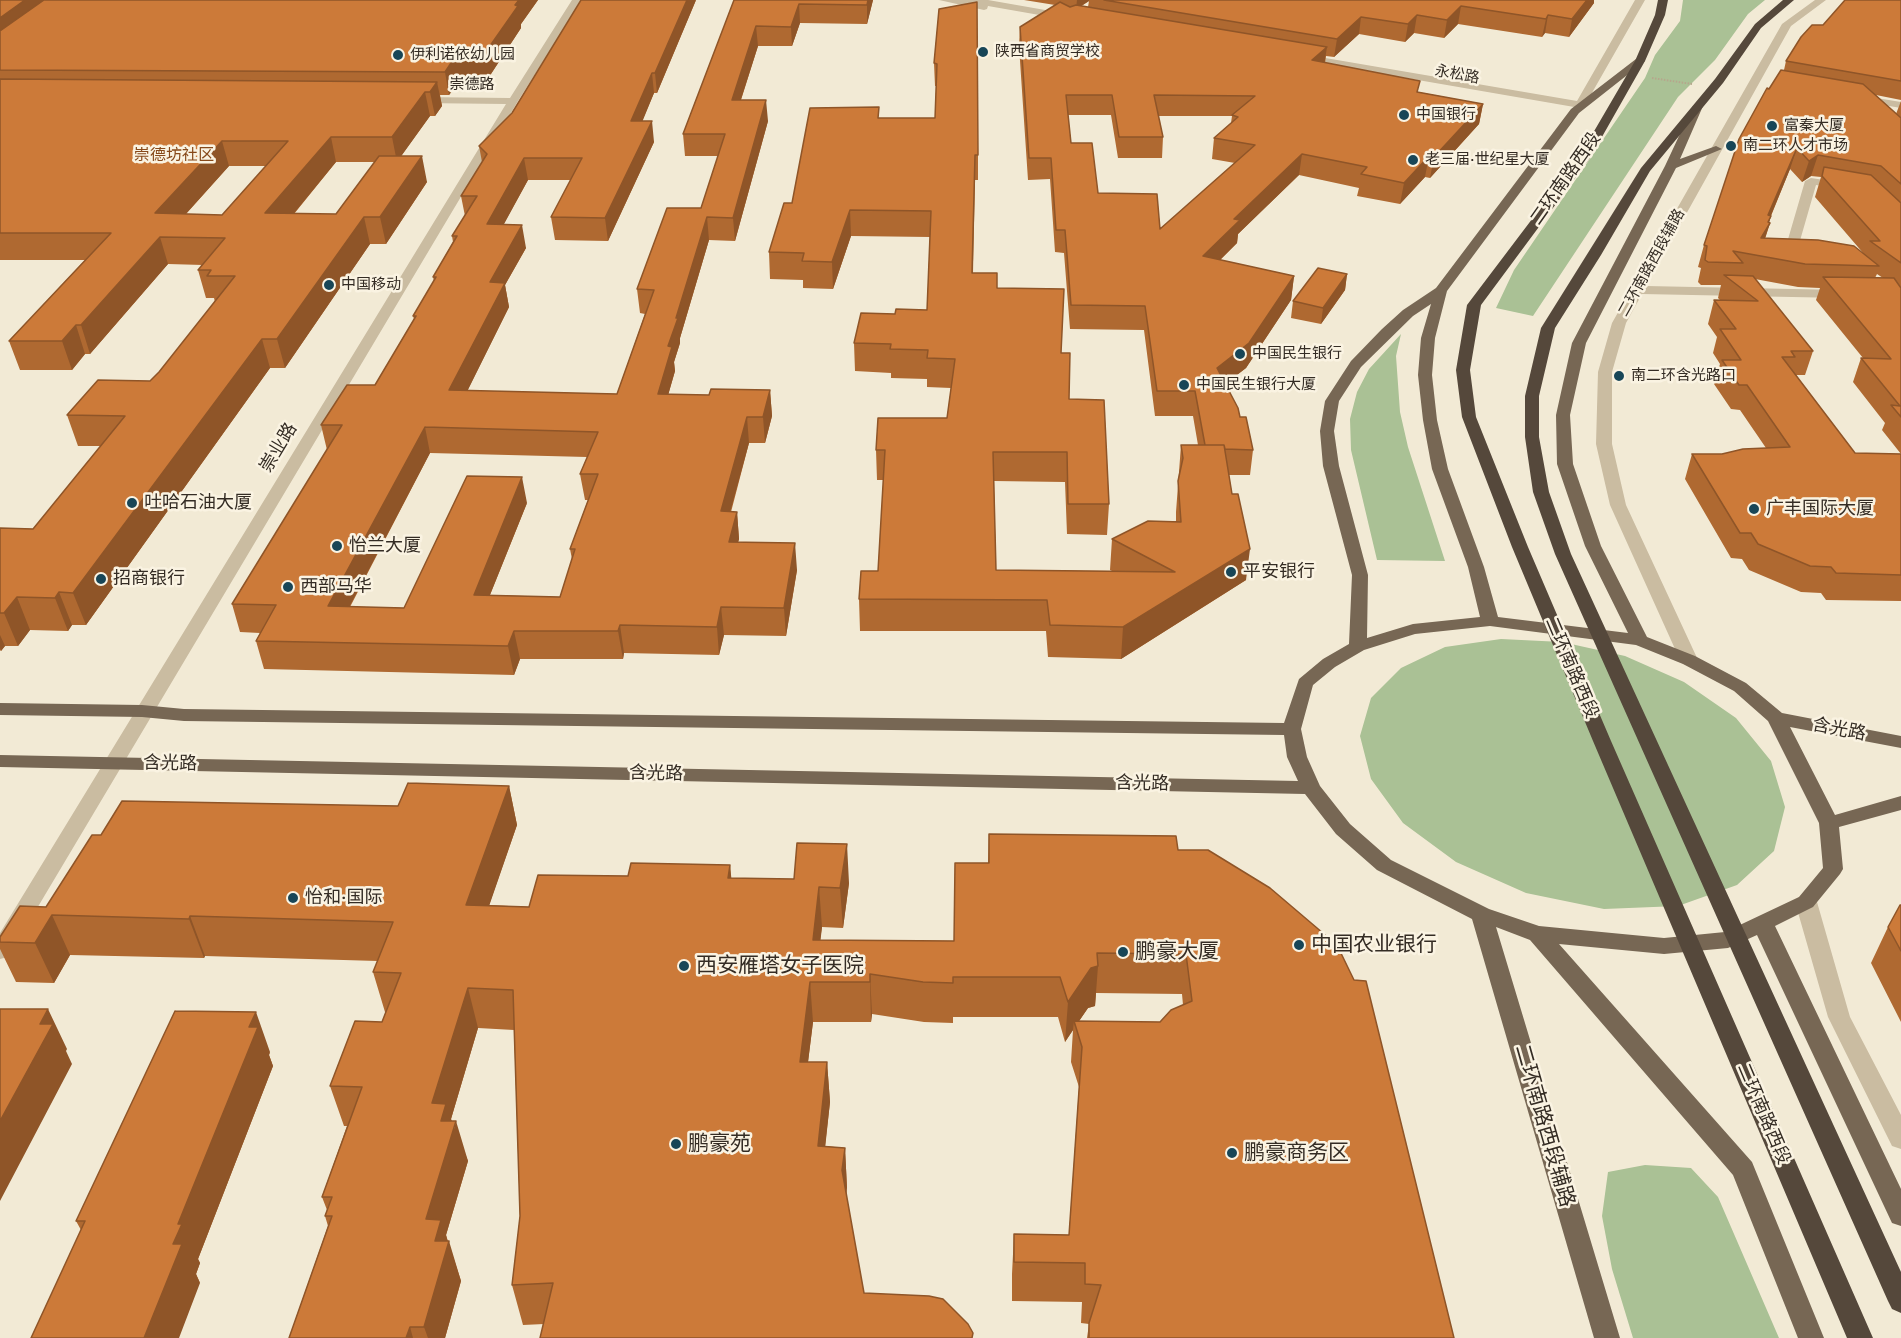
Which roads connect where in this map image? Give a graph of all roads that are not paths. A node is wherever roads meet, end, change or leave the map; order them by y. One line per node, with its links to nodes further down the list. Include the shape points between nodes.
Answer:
1 (577, 0): 13 (street, 崇业路)
2 (944, 0): 9 (street)
3 (972, 0): 9 (street)
4 (1640, 0): 16 (street)
5 (1663, 0): 11 (highway, 二环南路西段)
6 (1788, 0): 15 (highway, via 1758,26)
7 (1821, 0): 18 (street, 二环南路西段辅路, via 1787,24 1761,81)
8 (1083, 12): 9 (street)
9 (1073, 21)
10 (1288, 57): 16 (street, 永松路)
11 (1640, 61): 16 (main road); 49 (highway, 二环南路西段, via 1584,158 1474,305 1464,370 1469,417 1565,655)
12 (405, 100): 13 (street, 崇德路)
13 (513, 100): 30 (street, 崇业路)
14 (1901, 105): 17 (street, via 1855,97)
15 (1698, 106): 19 (main road); 46 (highway, via 1645,170 1548,328 1532,396 1532,437 1541,492 1563,554 1624,692)
16 (1577, 108): 23 (main road)
17 (1874, 110)
18 (1716, 150): 19 (main road); 22 (street, 二环南路西段辅路)
19 (1671, 166): 26 (main road, via 1579,343 1563,415 1566,464 1593,546)
20 (1858, 189): 21 (street, via 1811,181 1790,253)
21 (1810, 256)
22 (1637, 290): 24 (street); 28 (street, 二环南路西段辅路, via 1619,323 1605,372 1604,444 1618,505)
23 (1440, 291): 25 (main road, via 1428,338 1425,375 1430,420 1440,469 1476,567); 27 (main road, via 1387,332 1356,364 1332,401 1327,431 1331,466 1360,575)
24 (1857, 295)
25 (1490, 621): 26 (main road); 27 (main road, via 1413,629)
26 (1640, 640): 28 (main road)
27 (1358, 646): 32 (main road, via 1305,683)
28 (1689, 660): 31 (main road, via 1740,687)
29 (0, 709): 30 (main road)
30 (142, 711): 32 (main road, via 184,715); 35 (street, 崇业路)
31 (1776, 718): 33 (main road, 含光路); 38 (main road)
32 (1292, 729): 36 (main road, via 1297,757)
33 (1901, 742)
34 (0, 761): 35 (main road, 含光路)
35 (114, 763): 36 (main road, 含光路); 43 (street, 崇业路)
36 (1311, 788): 40 (main road, via 1343,829 1384,865)
37 (1901, 803): 38 (main road)
38 (1829, 823): 39 (main road, via 1833,869)
39 (1806, 902): 41 (main road); 44 (street, via 1839,1017)
40 (1481, 914): 42 (main road); 47 (main road, 二环南路西段辅路)
41 (1763, 924): 42 (main road, via 1728,940 1664,946); 45 (main road)
42 (1538, 934): 48 (main road, via 1743,1169)
43 (0, 951)
44 (1901, 1139)
45 (1901, 1215)
46 (1901, 1301)
47 (1607, 1338)
48 (1811, 1338)
49 (1860, 1338)

